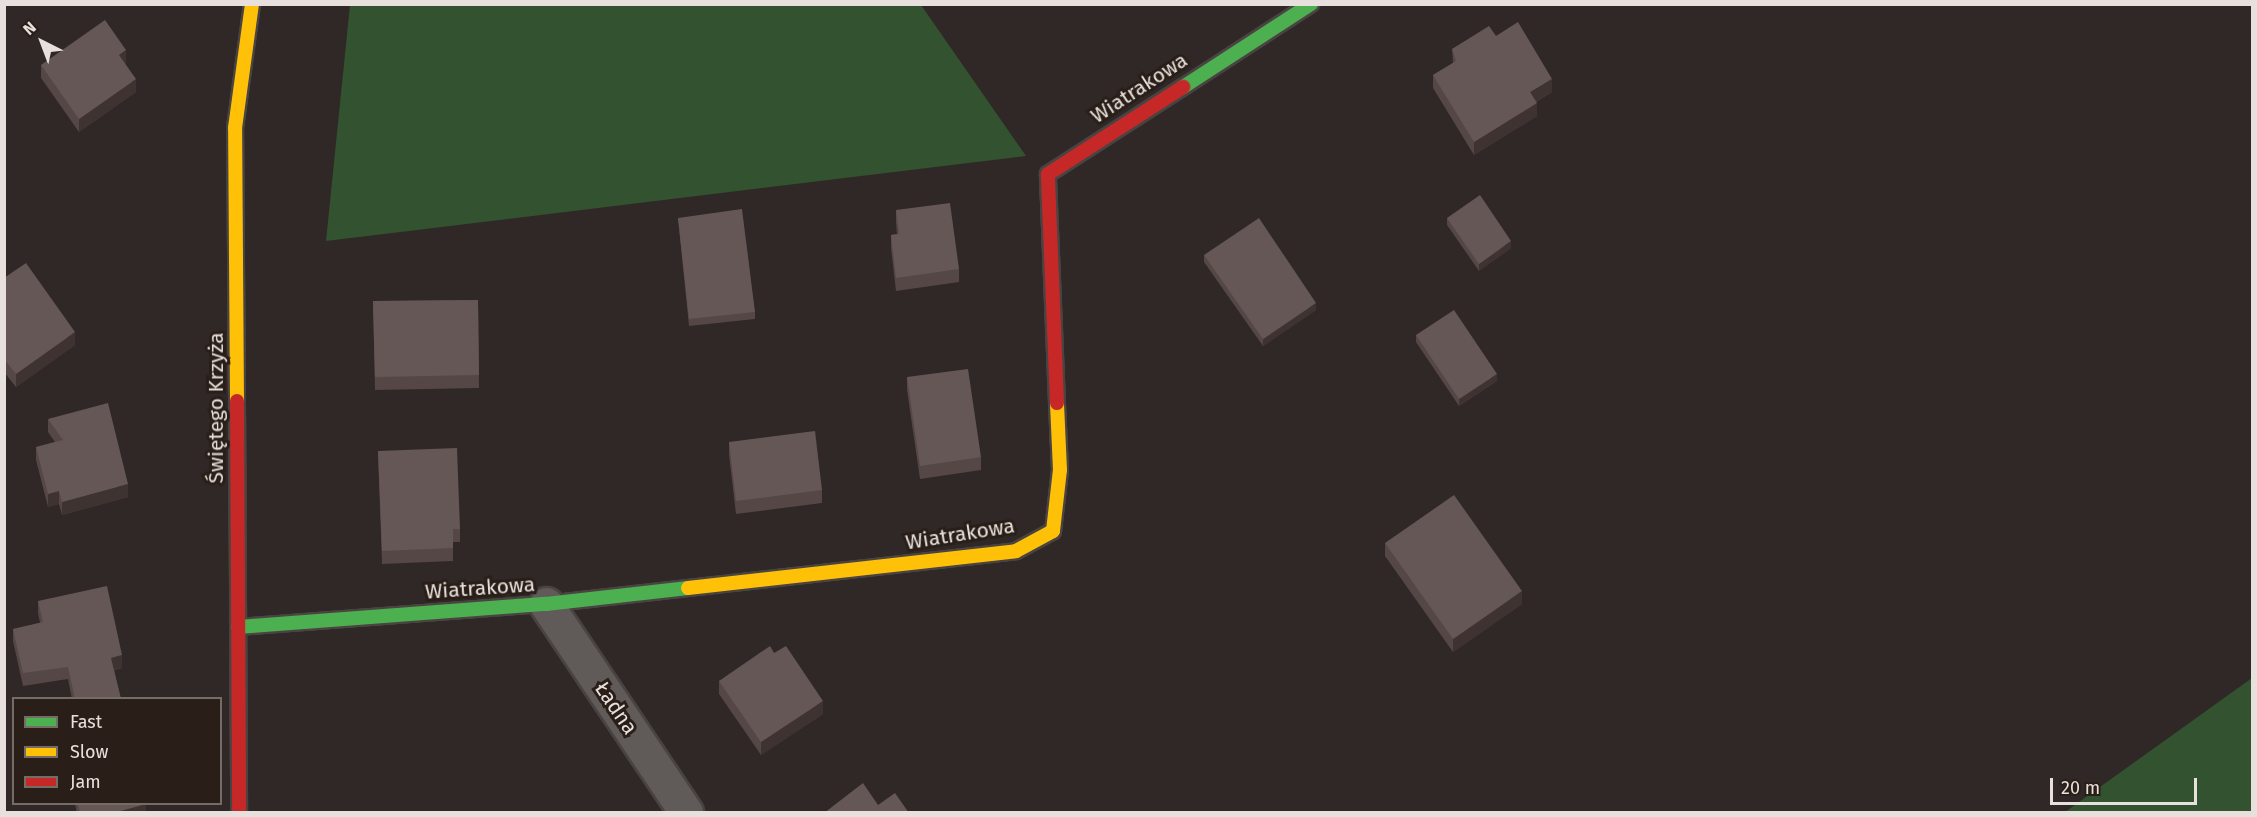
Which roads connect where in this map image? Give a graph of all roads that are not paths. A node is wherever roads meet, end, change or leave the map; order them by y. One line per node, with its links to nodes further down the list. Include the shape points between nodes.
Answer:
1 (252, 4): 4 (street, Świętego Krzyża, via 235,128)
2 (1311, 4): 3 (street, Wiatrakowa, via 1048,174 1060,470 1053,531 1016,551)
3 (546, 604): 4 (street, Wiatrakowa); 6 (street, Ładna)
4 (238, 627): 5 (street, Świętego Krzyża)
5 (239, 813)
6 (686, 813)

